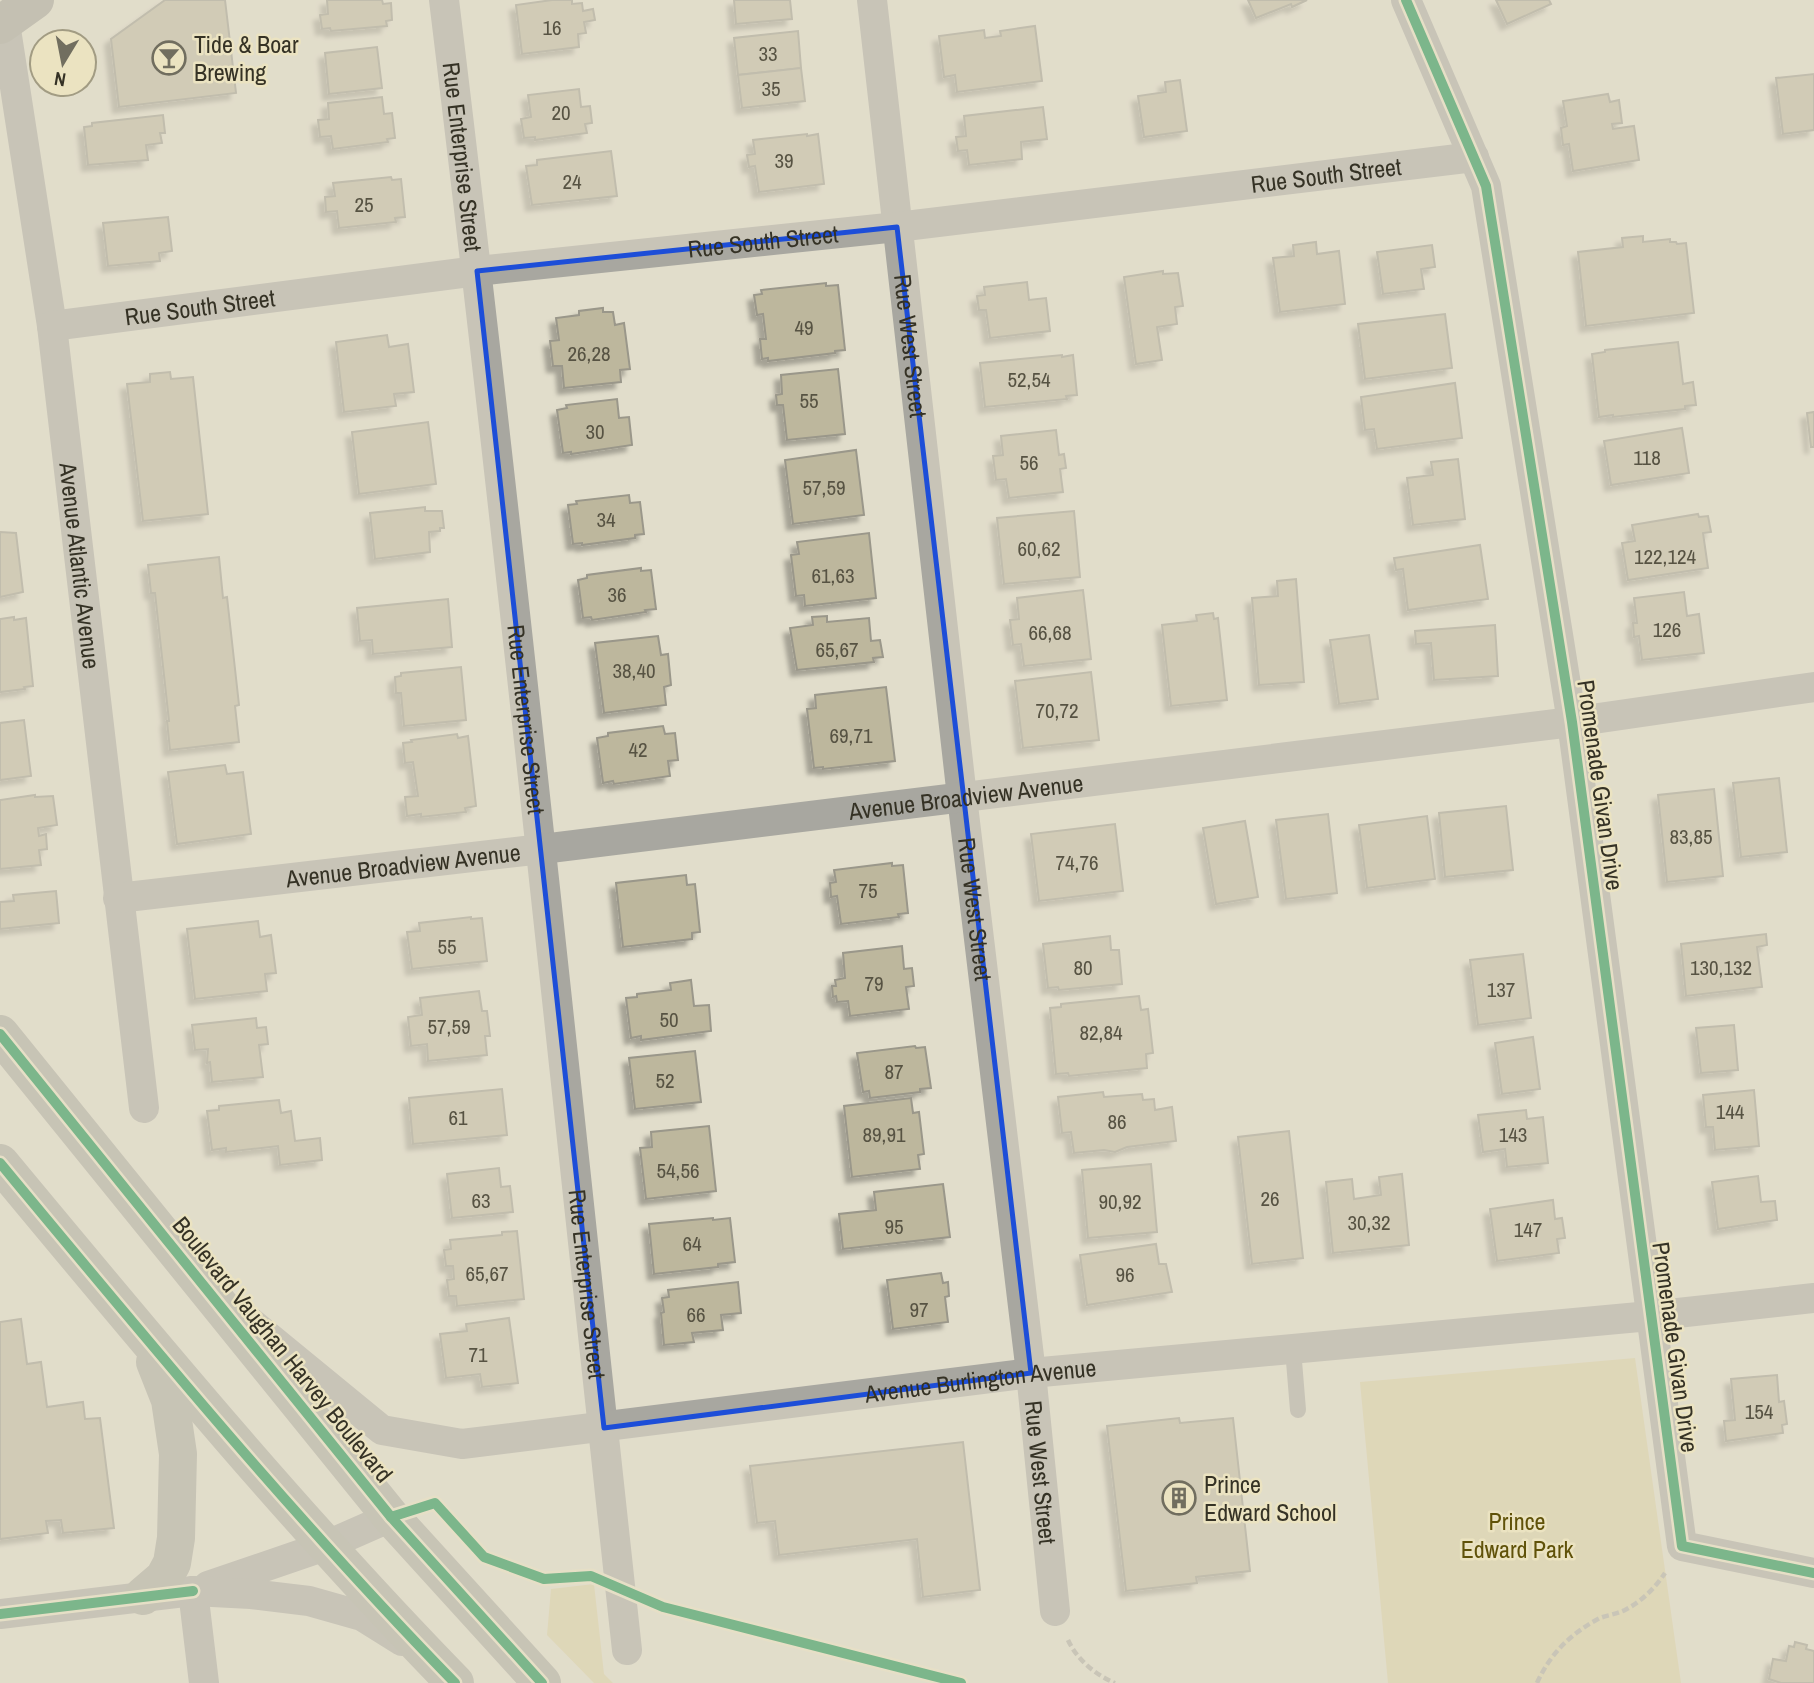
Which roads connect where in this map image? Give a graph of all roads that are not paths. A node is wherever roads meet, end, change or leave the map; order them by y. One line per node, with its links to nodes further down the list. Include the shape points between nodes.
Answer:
1 (35, 0): 5 (main road)
2 (444, 0): 8 (street, Rue Enterprise Street)
3 (872, 0): 7 (street, Rue West Street)
4 (1406, 0): 6 (street, Promenade Givan Drive)
5 (2, 24): 9 (street, Avenue Atlantic Avenue)
6 (1474, 157): 7 (street, Rue South Street); 11 (street, Promenade Givan Drive, via 1486,186)
7 (897, 227): 8 (street, Rue South Street); 12 (street, Rue West Street)
8 (477, 271): 9 (street, Rue South Street); 13 (street, Rue Enterprise Street)
9 (52, 326): 14 (street, Avenue Atlantic Avenue)
10 (1814, 687): 11 (street, Avenue Broadview Avenue)
11 (1573, 722): 12 (street, Avenue Broadview Avenue); 20 (street, Promenade Givan Drive)
12 (962, 797): 13 (street, Avenue Broadview Avenue); 23 (street, Rue West Street)
13 (542, 849): 14 (street, Avenue Broadview Avenue); 25 (street, Rue Enterprise Street)
14 (118, 898): 16 (street, Avenue Atlantic Avenue)
15 (0, 1034): 18 (main road, Boulevard Vaughan Harvey Boulevard)
16 (144, 1108)
17 (0, 1163): 21 (main road)
18 (203, 1283): 25 (street, Avenue Burlington Avenue, via 382,1430 461,1444); 26 (main road, Boulevard Vaughan Harvey Boulevard)
19 (1814, 1298): 20 (street, Avenue Burlington Avenue)
20 (1650, 1316): 22 (street, Avenue Burlington Avenue); 28 (street, Promenade Givan Drive, via 1682,1546)
21 (147, 1340): 27 (main road); 30 (main road, via 170,1400 178,1454 174,1554 164,1578)
22 (1293, 1349): 23 (street, Avenue Burlington Avenue); 24 (lane)
23 (1031, 1373): 25 (street, Avenue Burlington Avenue); 31 (street, Rue West Street)
24 (1298, 1410)
25 (604, 1428): 33 (street, Rue Enterprise Street)
26 (391, 1517): 27 (street); 36 (main road, Boulevard Vaughan Harvey Boulevard)
27 (325, 1546): 29 (street); 34 (main road)
28 (1814, 1573)
29 (193, 1591): 30 (street); 34 (street, via 251,1594 362,1616); 35 (street)
30 (143, 1597): 32 (street)
31 (1055, 1611)
32 (0, 1614)
33 (627, 1650)
34 (442, 1670)
35 (204, 1683)
36 (542, 1683)

